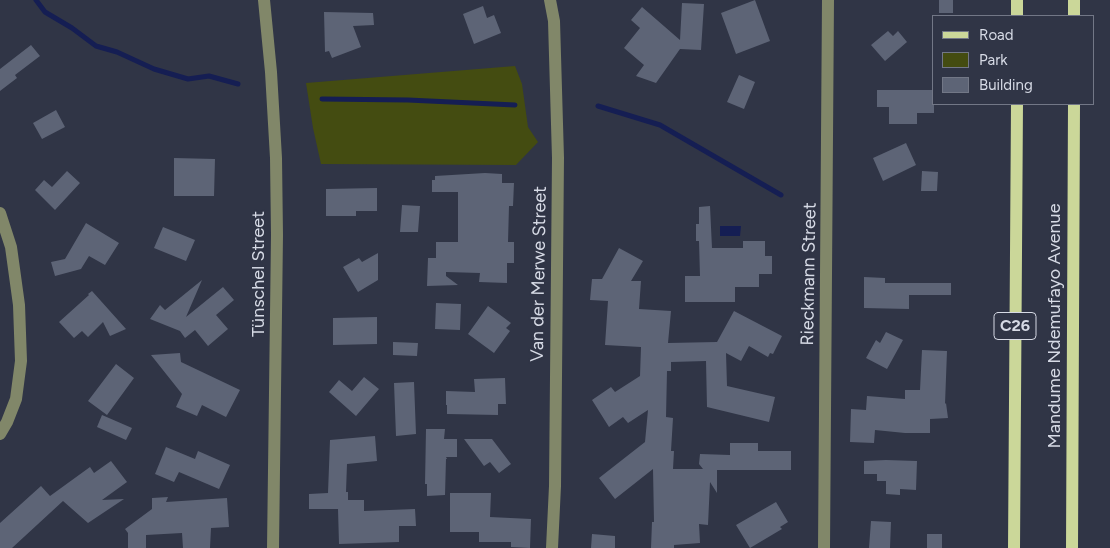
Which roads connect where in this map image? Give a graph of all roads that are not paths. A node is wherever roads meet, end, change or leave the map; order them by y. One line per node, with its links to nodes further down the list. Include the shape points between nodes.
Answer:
1 (264, 0): 12 (street, Tünschel Street, via 276,158)
2 (550, 0): 13 (street, Van der Merwe Street, via 554,22 558,158)
3 (828, 0): 14 (street, Rieckmann Street)
4 (1017, 0): 6 (main road)
5 (1074, 0): 7 (main road)
6 (1017, 15)
7 (1074, 15)
8 (1017, 105): 15 (main road, C26)
9 (1074, 105): 16 (main road, Mandume Ndemufayo Avenue)
10 (0, 213): 11 (street, via 10,247 19,305 22,361 16,398)
11 (0, 434)
12 (273, 548)
13 (552, 548)
14 (824, 548)
15 (1014, 548)
16 (1072, 548)

